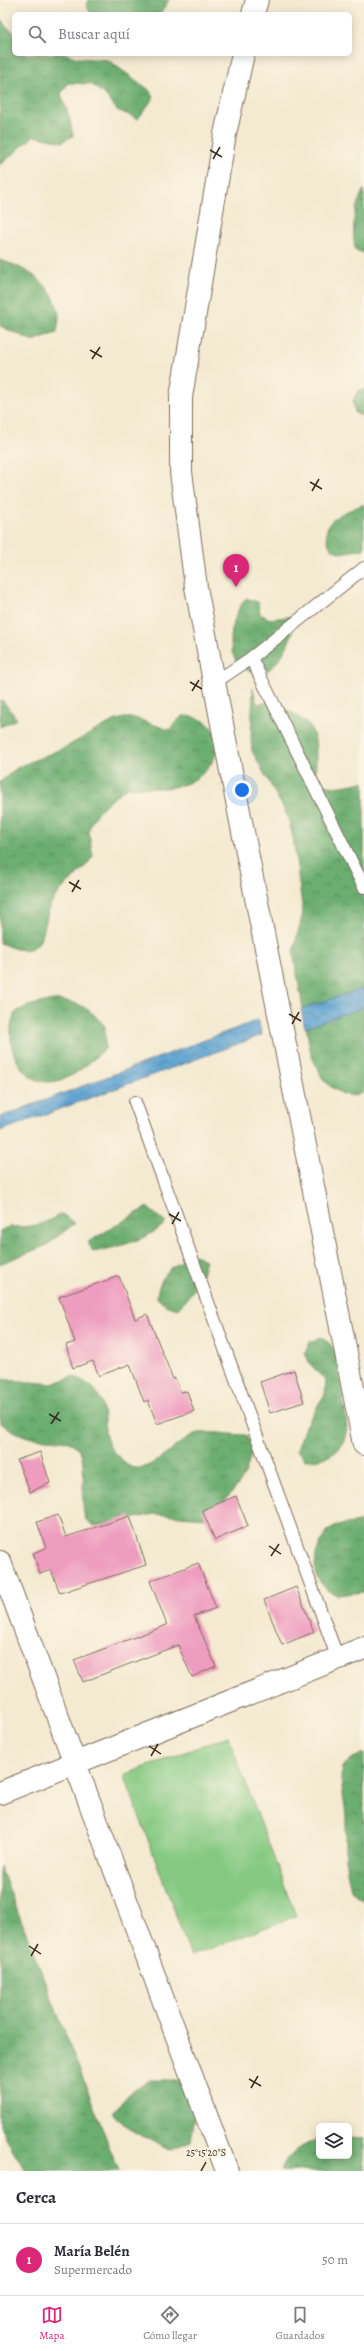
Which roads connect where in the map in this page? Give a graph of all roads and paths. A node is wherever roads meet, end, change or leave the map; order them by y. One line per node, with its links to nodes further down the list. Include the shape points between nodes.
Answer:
1 (257, 0): 2 (street)
2 (254, 12)
3 (243, 56): 6 (street, via 225,134 181,397 181,472 187,530)
4 (364, 568): 5 (lane)
5 (251, 658): 6 (lane); 7 (lane)
6 (214, 683): 9 (street)
7 (364, 887)
8 (135, 1102): 12 (lane)
9 (364, 1444)
10 (0, 1562): 13 (street)
11 (364, 1648): 12 (street)
12 (338, 1659): 13 (street)
13 (75, 1763): 14 (street); 15 (street)
14 (0, 1793)
15 (227, 2171)

